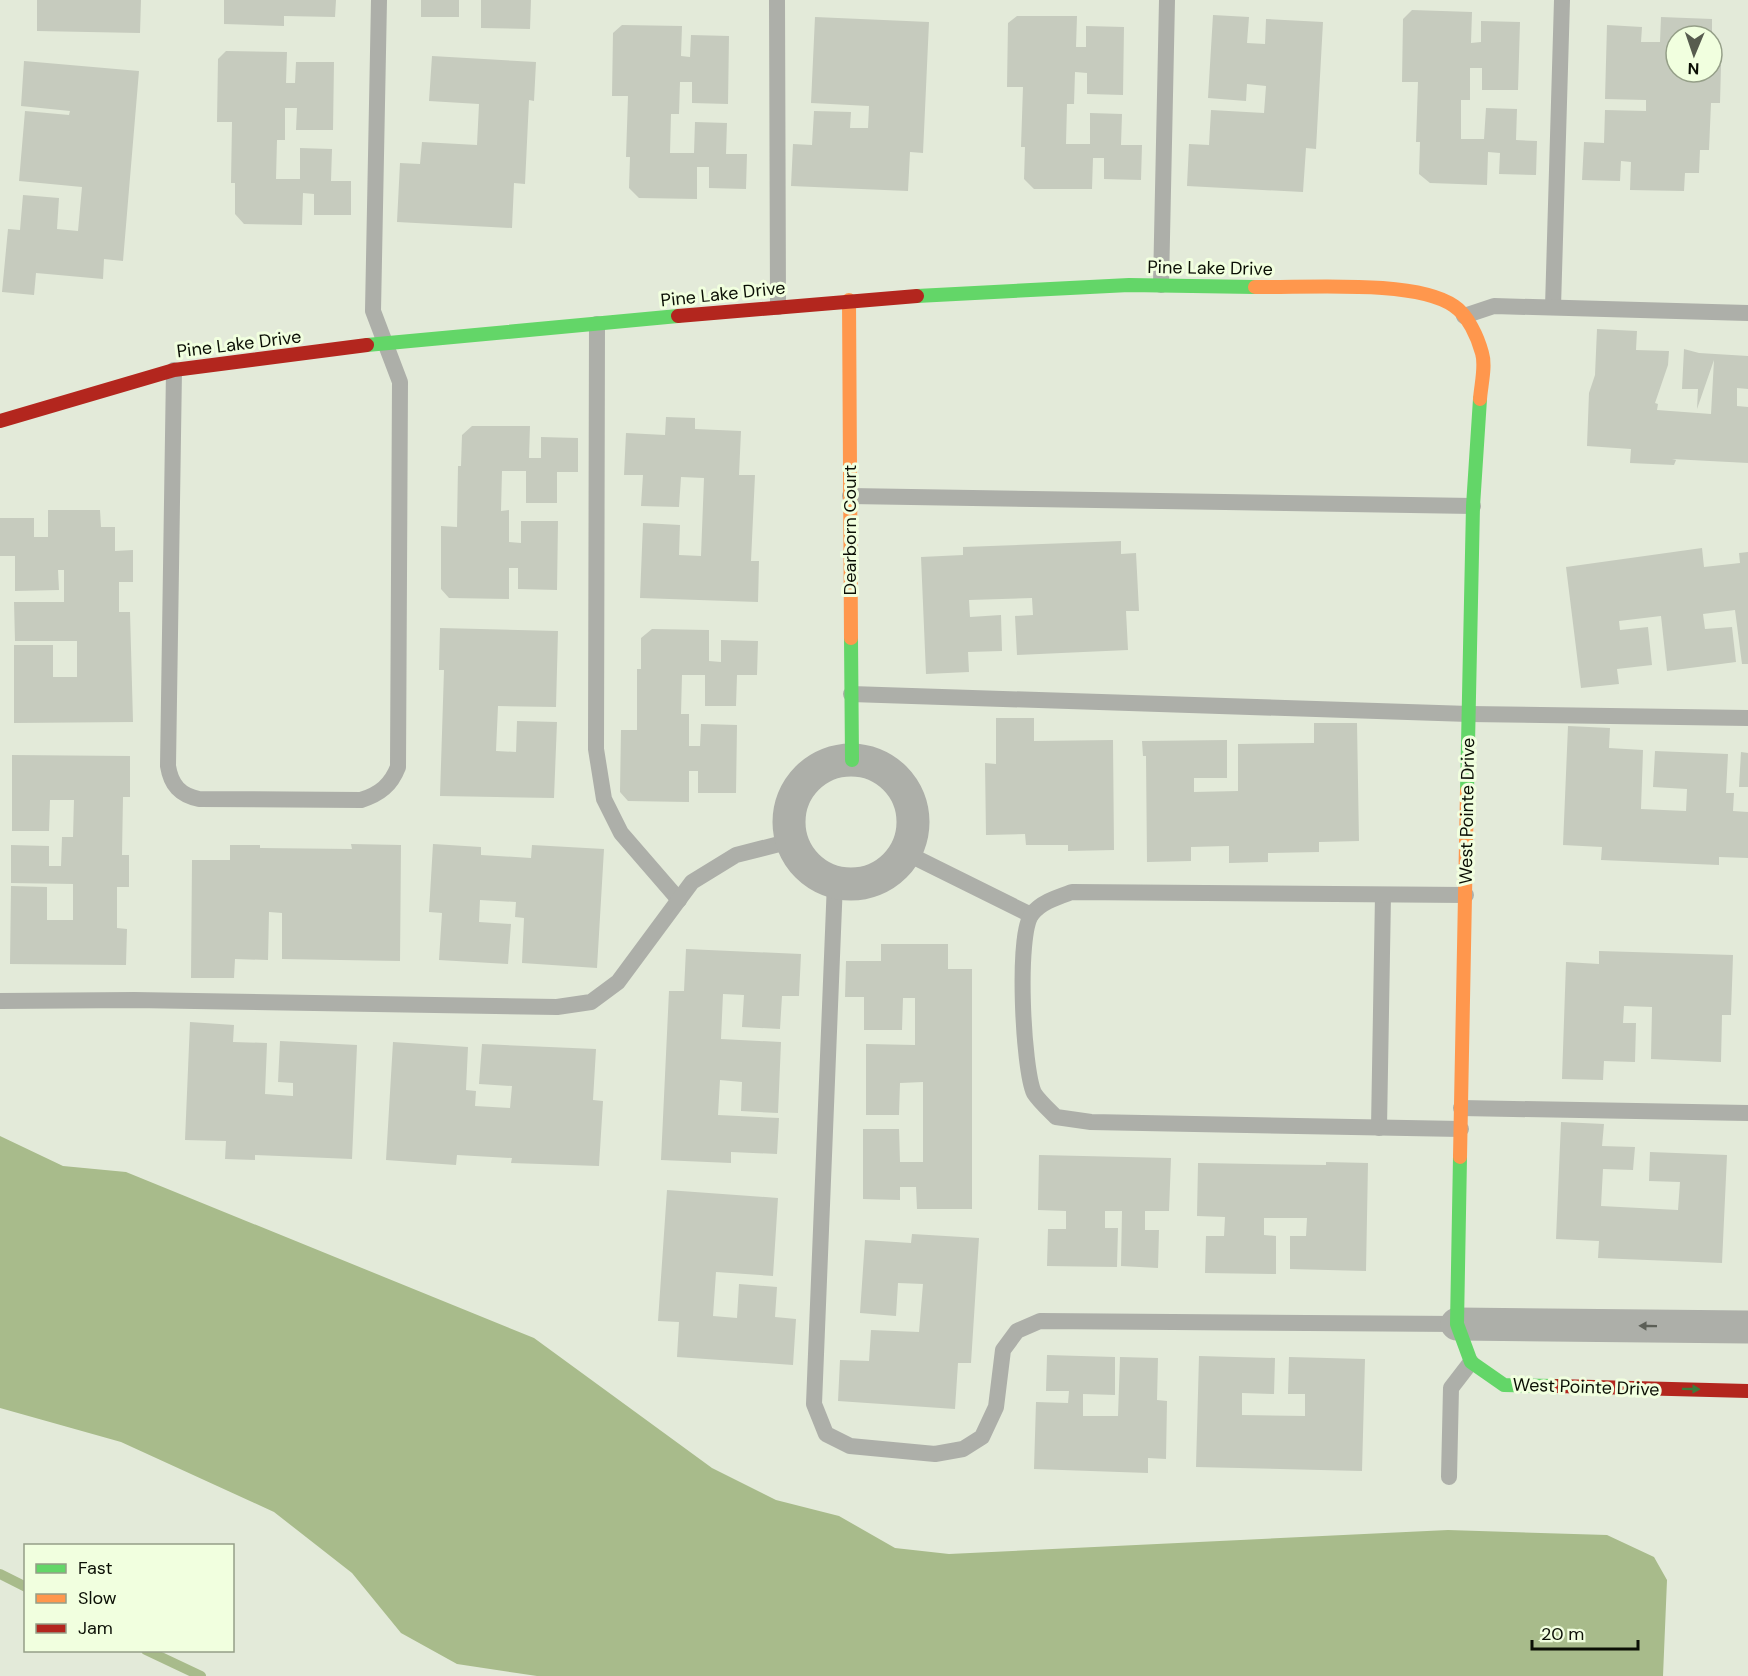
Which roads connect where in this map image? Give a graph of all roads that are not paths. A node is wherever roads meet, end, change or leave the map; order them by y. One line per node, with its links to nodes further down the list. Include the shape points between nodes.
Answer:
1 (379, 0): 12 (lane, via 373,311)
2 (777, 0): 7 (lane)
3 (1167, 0): 5 (lane)
4 (1562, 0): 8 (lane)
5 (1161, 285): 6 (street, Pine Lake Drive); 9 (street, Pine Lake Drive, via 1402,289 1433,295)
6 (849, 300): 7 (street, Pine Lake Drive); 15 (street, Dearborn Court)
7 (778, 307): 11 (street, Pine Lake Drive)
8 (1553, 307): 9 (lane, via 1494,306); 10 (lane)
9 (1460, 311): 16 (street, West Pointe Drive, via 1483,355)
10 (1748, 313)
11 (597, 324): 12 (street, Pine Lake Drive); 26 (lane, via 596,749 604,800 621,833)
12 (386, 343): 13 (street, Pine Lake Drive); 13 (lane, via 400,382 398,767 385,789 361,800 199,799 180,792 170,776)
13 (174, 370): 14 (street, Pine Lake Drive)
14 (0, 421)
15 (850, 496): 16 (lane); 17 (street, Dearborn Court)
16 (1473, 506): 18 (street, West Pointe Drive)
17 (851, 694): 18 (lane); 20 (street, Dearborn Court)
18 (1469, 714): 19 (lane); 25 (street, West Pointe Drive)
19 (1748, 718)
20 (852, 760): 21 (street, via 832,763 814,772 801,786 792,803); 22 (street, via 887,771 910,800 912,836)
21 (792, 842): 23 (street, via 799,858 812,871); 26 (lane, via 736,855 693,882)
22 (906, 853): 23 (street, via 880,878 863,884); 27 (lane)
23 (835, 882): 33 (lane, via 813,1404 826,1434 850,1446 935,1454 963,1449 982,1437 996,1407 1004,1350 1017,1331 1040,1321)
24 (1383, 895): 25 (lane); 27 (lane, via 1072,892 1048,902); 31 (lane)
25 (1466, 895): 29 (street, West Pointe Drive)
26 (680, 900): 28 (lane, via 618,982 591,1002 557,1007)
27 (1031, 915): 31 (lane, via 1022,951 1027,1072 1035,1094 1056,1117 1091,1122)
28 (0, 1001)
29 (1461, 1108): 30 (lane); 32 (street, West Pointe Drive)
30 (1748, 1113)
31 (1379, 1128): 32 (lane)
32 (1461, 1129): 33 (street, West Pointe Drive)
33 (1457, 1323): 34 (street, one-way to 33); 35 (street, West Pointe Drive)
34 (1748, 1328)
35 (1471, 1362): 36 (street, West Pointe Drive, one-way to 36, via 1504,1385); 37 (lane, via 1451,1388)
36 (1748, 1391)
37 (1449, 1477)

